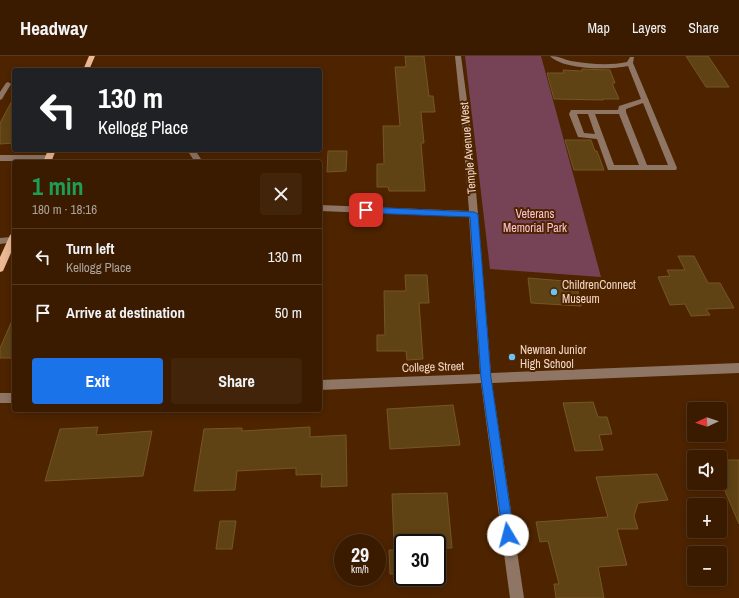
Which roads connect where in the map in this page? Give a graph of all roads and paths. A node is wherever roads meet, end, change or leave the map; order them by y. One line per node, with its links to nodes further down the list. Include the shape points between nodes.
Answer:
1 (92, 56): 5 (main road)
2 (458, 56): 16 (street, Temple Avenue West)
3 (553, 56): 4 (street, via 570,63 617,65)
4 (631, 59): 8 (street)
5 (87, 68)
6 (8, 84): 7 (street)
7 (0, 98)
8 (644, 100): 10 (street, via 622,108); 14 (street, via 673,168)
9 (591, 112): 10 (street); 11 (street); 11 (street, via 573,114 581,135)
10 (622, 112): 14 (street)
11 (599, 136): 14 (street, via 611,168)
12 (49, 156): 13 (street)
13 (0, 158)
14 (644, 168)
15 (322, 208): 16 (street)
16 (474, 214): 22 (street, Temple Avenue West)
17 (12, 238): 19 (street)
18 (12, 240): 20 (main road)
19 (0, 241)
20 (0, 268)
21 (739, 368): 22 (street, College Street)
22 (486, 378): 23 (street, College Street); 26 (street, Temple Avenue West)
23 (322, 385)
24 (0, 398): 25 (street)
25 (12, 398)
26 (517, 598)

